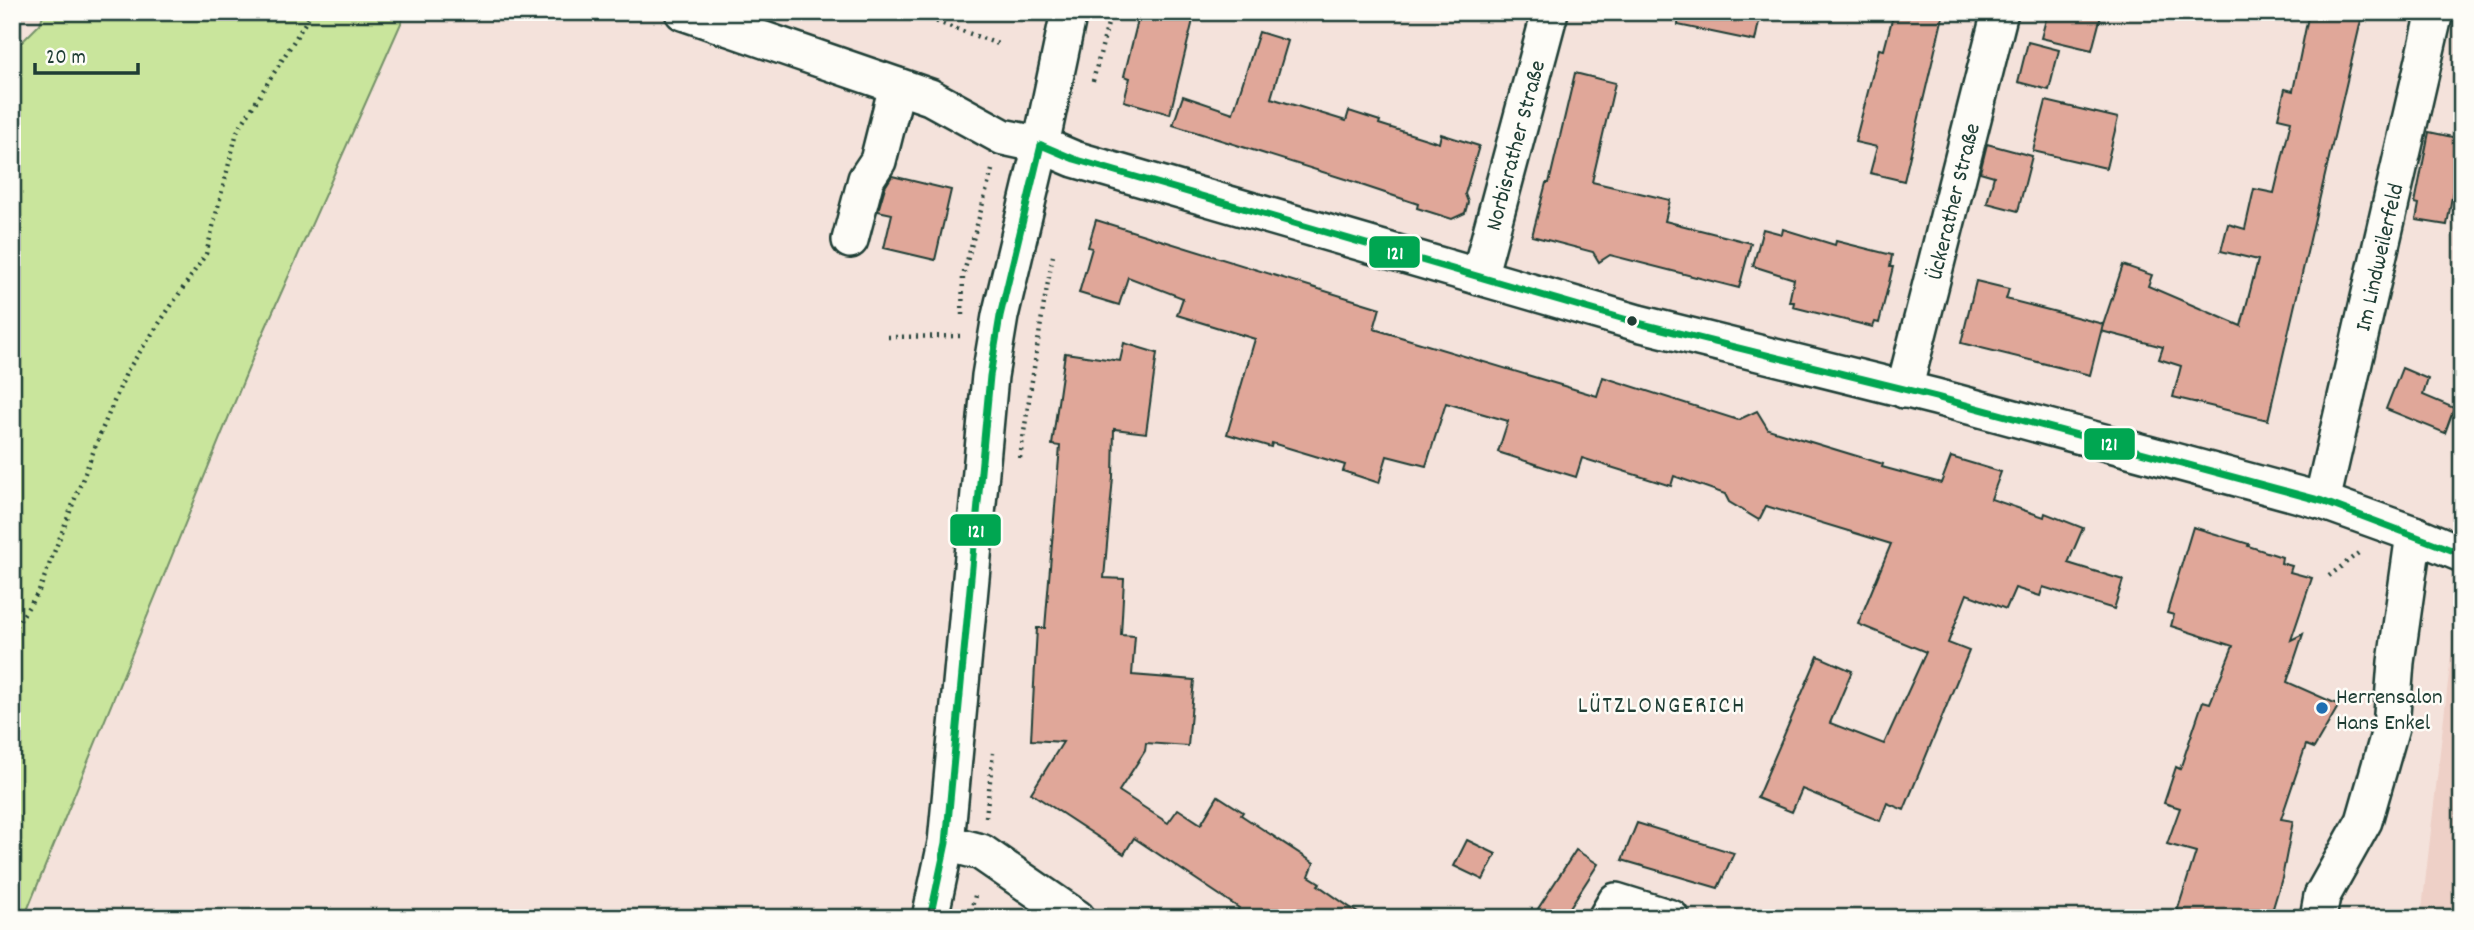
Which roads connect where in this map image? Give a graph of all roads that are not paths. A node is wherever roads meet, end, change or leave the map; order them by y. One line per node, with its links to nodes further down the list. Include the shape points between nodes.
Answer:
1 (683, 12): 6 (street)
2 (1069, 12): 7 (street)
3 (1550, 12): 9 (street, Norbisrather Straße)
4 (2000, 12): 10 (street, Ückerather Straße)
5 (2434, 12): 11 (street, Im Lindweilerfeld)
6 (897, 86): 7 (street, via 930,97 1003,137); 8 (street, via 878,160 866,179)
7 (1041, 145): 9 (street, via 1074,159); 14 (street, via 995,342)
8 (849, 240)
9 (1479, 277): 10 (street)
10 (1904, 390): 11 (street)
11 (2322, 501): 12 (street)
12 (2414, 534): 13 (street); 19 (street, via 2391,727 2364,821 2322,896)
13 (2462, 554)
14 (946, 843): 15 (street); 16 (street, via 981,852)
15 (930, 918)
16 (1077, 918)
17 (1606, 918): 18 (street, via 1616,901)
18 (1671, 918)
19 (2318, 918)

